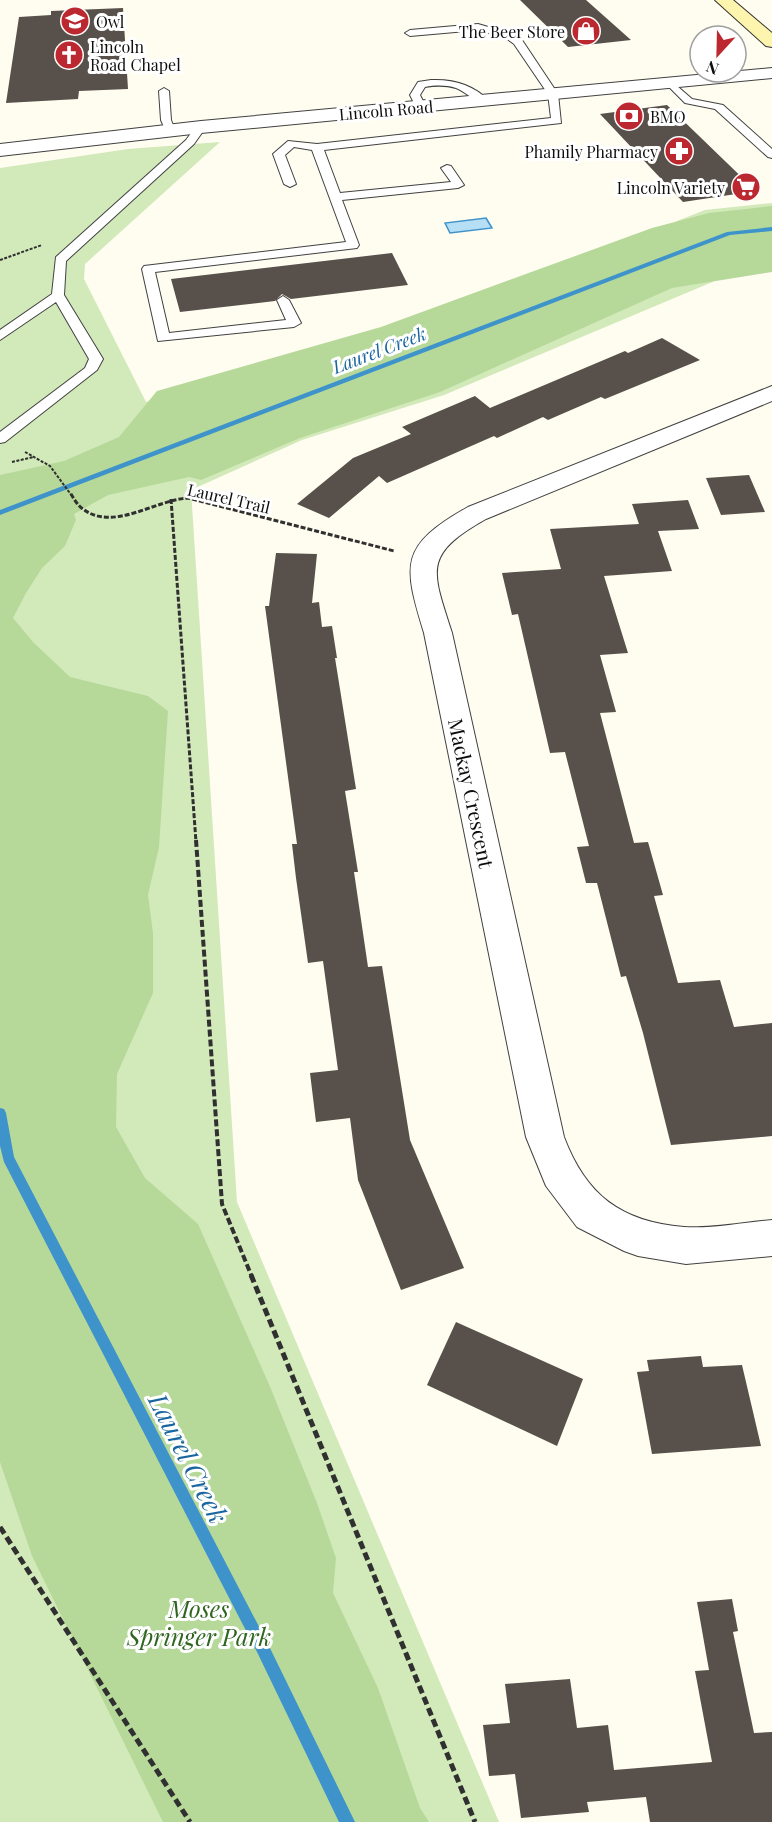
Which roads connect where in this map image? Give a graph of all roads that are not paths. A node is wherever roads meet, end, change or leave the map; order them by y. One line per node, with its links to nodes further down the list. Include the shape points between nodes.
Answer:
1 (723, 0): 3 (main road)
2 (410, 33): 7 (lane, via 478,27 509,36 518,42)
3 (772, 42)
4 (772, 73): 5 (street, Lincoln Road)
5 (669, 82): 7 (street, Lincoln Road); 14 (lane, via 689,101 719,107)
6 (164, 91): 10 (lane)
7 (553, 94): 8 (street, Lincoln Road); 12 (lane, via 557,121)
8 (282, 119): 9 (street, Lincoln Road); 11 (lane)
9 (201, 127): 10 (street, Lincoln Road); 18 (lane, via 190,142 60,260)
10 (170, 130): 13 (street, Lincoln Road)
11 (292, 143): 12 (lane); 16 (lane, via 279,154)
12 (316, 147): 17 (lane)
13 (0, 150)
14 (772, 155)
15 (447, 168): 17 (lane, via 458,185)
16 (290, 184)
17 (335, 197): 19 (lane, via 353,245 148,269 163,338 294,323)
18 (58, 295): 20 (lane); 22 (lane, via 96,359 90,370)
19 (283, 300)
20 (0, 336)
21 (770, 400): 23 (street, Mackay Crescent, via 477,513 446,534 425,556 422,574 438,633 545,1137 559,1174 591,1214 638,1238 686,1246)
22 (0, 439)
23 (772, 1238)

